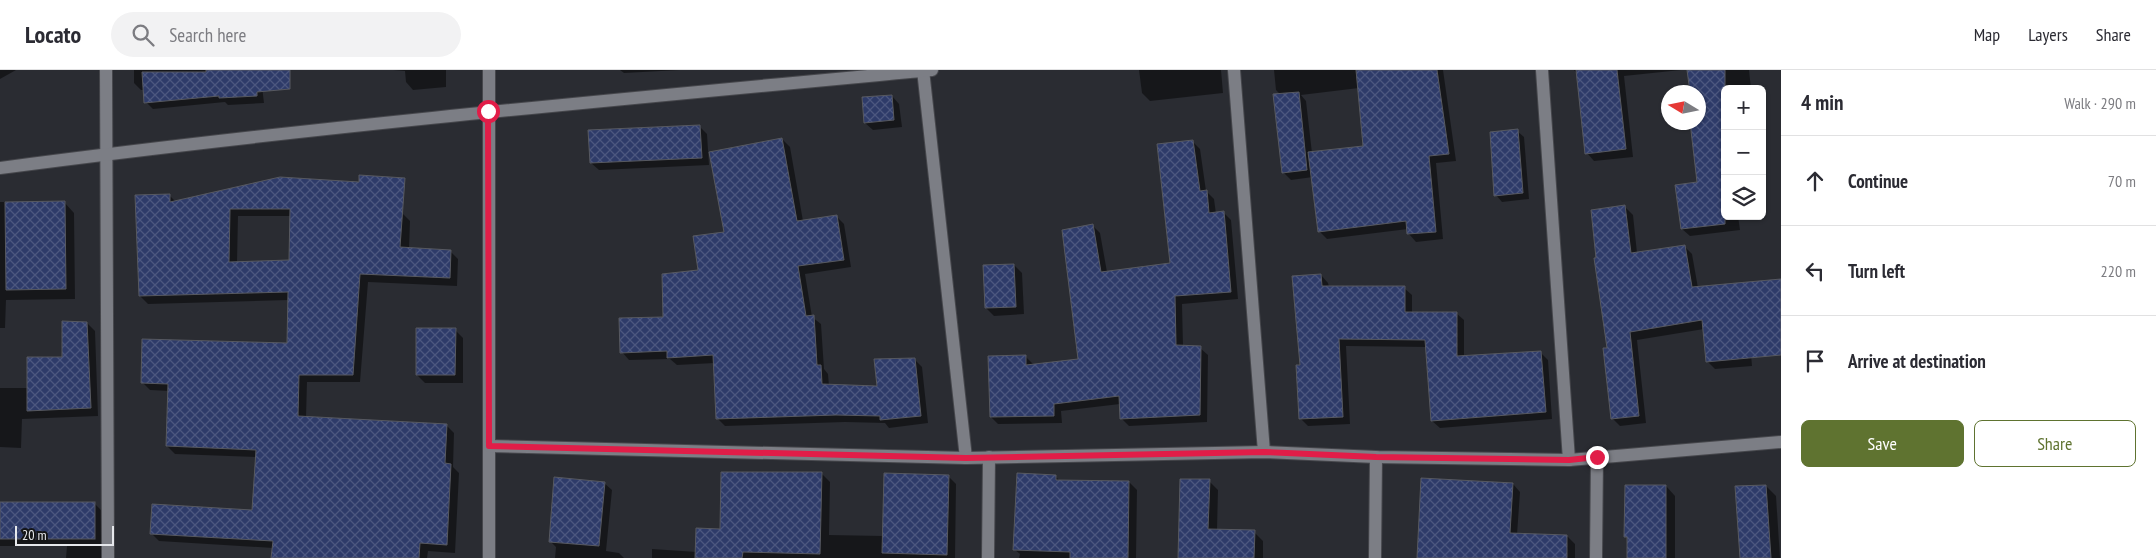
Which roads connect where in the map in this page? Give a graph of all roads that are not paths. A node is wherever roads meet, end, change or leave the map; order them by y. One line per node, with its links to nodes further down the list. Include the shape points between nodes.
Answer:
1 (106, 70): 7 (street)
2 (489, 70): 6 (street)
3 (926, 70): 6 (street); 15 (street)
4 (1234, 70): 11 (street)
5 (1542, 70): 16 (street)
6 (488, 111): 7 (street); 10 (street)
7 (105, 154): 8 (street); 17 (street)
8 (0, 168)
9 (1781, 442): 14 (street)
10 (489, 446): 15 (street); 18 (street)
11 (1264, 452): 12 (street); 13 (street)
12 (989, 457): 15 (street); 19 (street)
13 (1376, 457): 16 (street); 20 (street)
14 (1597, 457): 16 (street); 21 (street)
15 (966, 458)
16 (1569, 460)
17 (108, 558)
18 (489, 558)
19 (988, 558)
20 (1375, 558)
21 (1596, 558)

